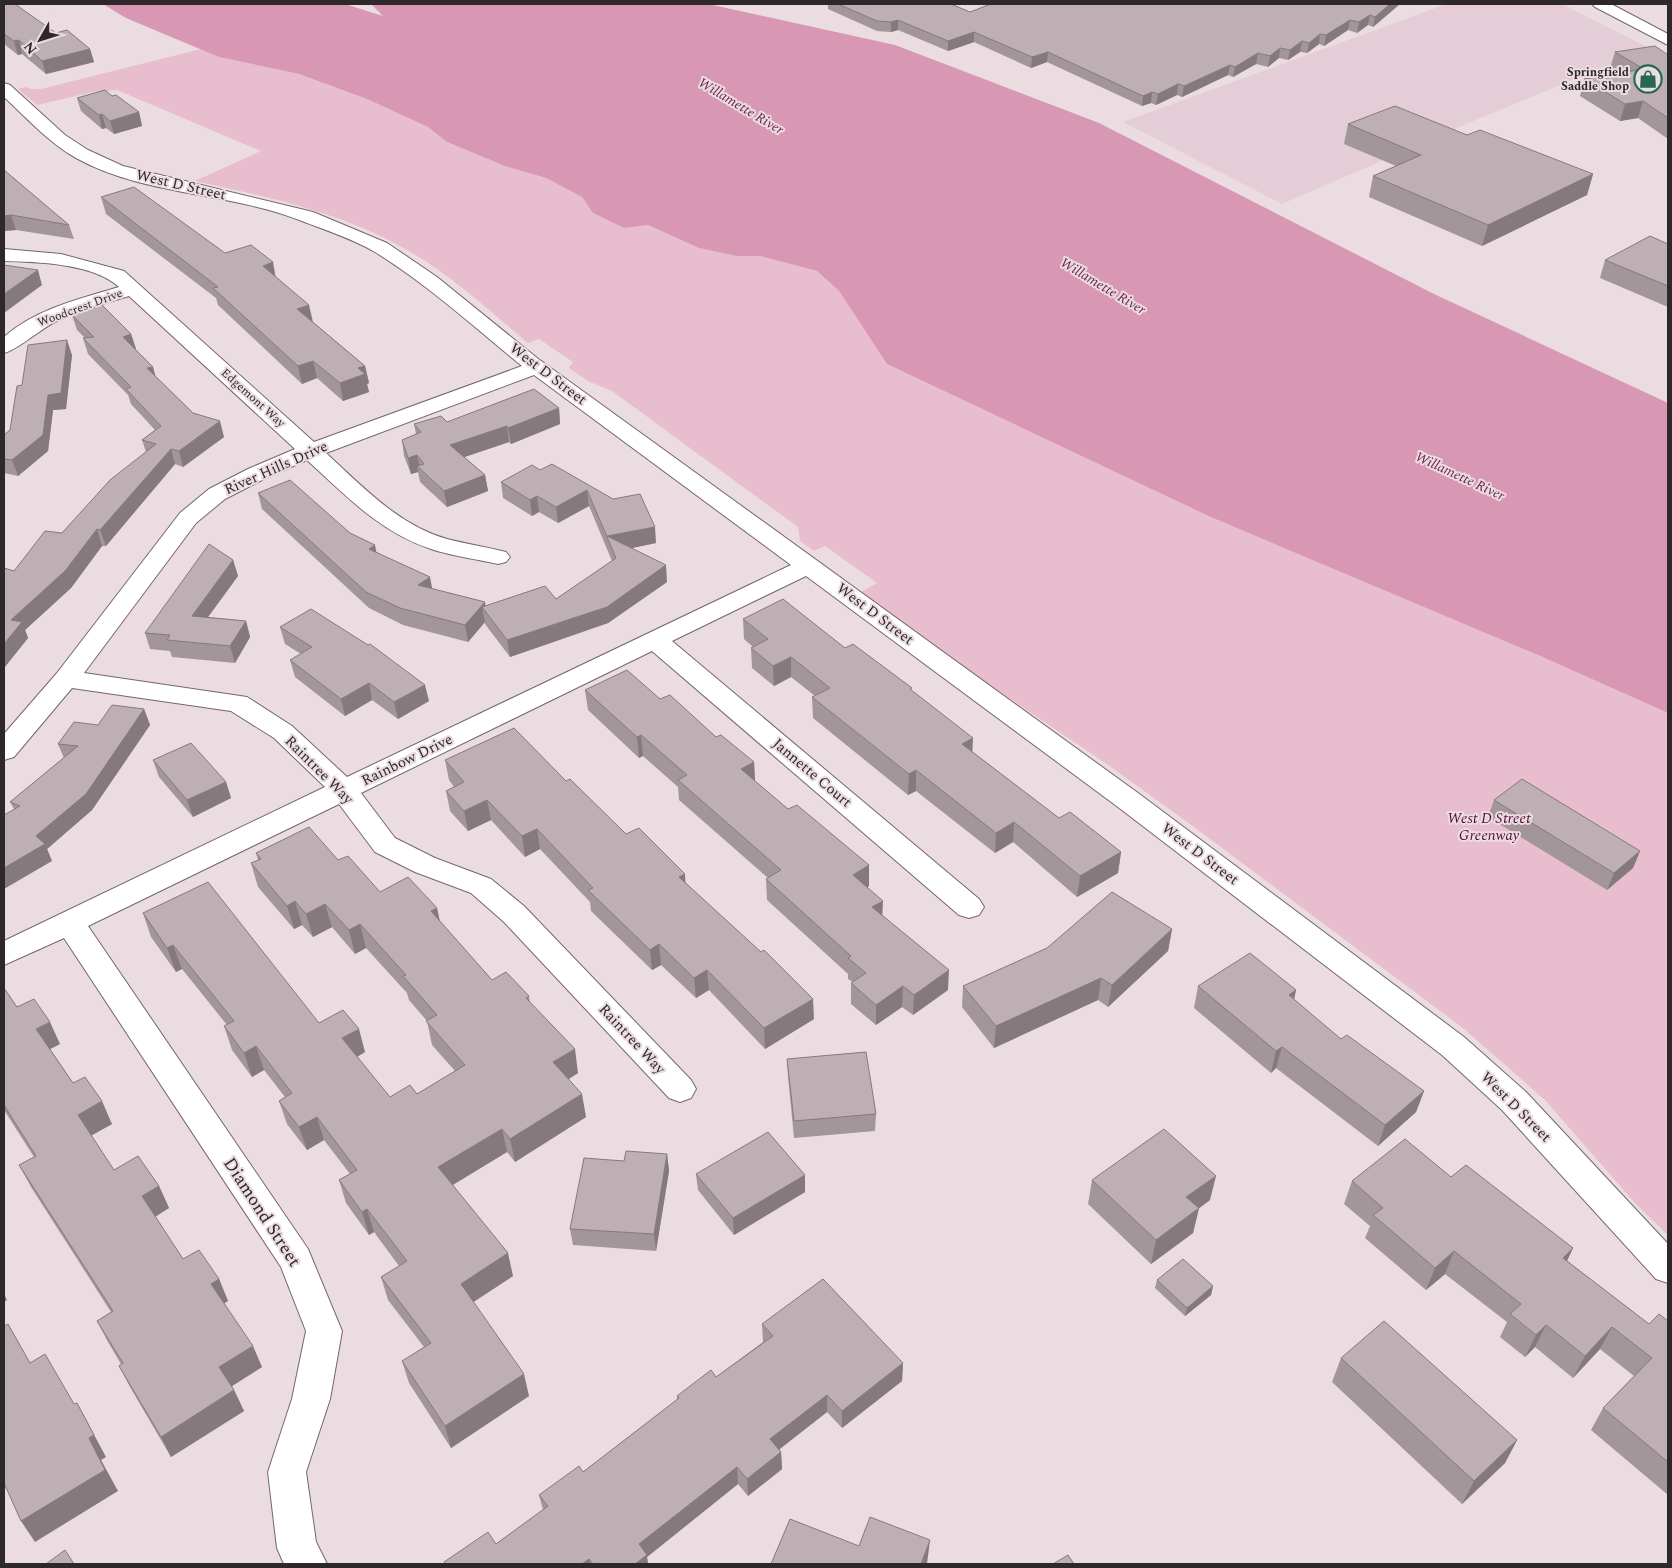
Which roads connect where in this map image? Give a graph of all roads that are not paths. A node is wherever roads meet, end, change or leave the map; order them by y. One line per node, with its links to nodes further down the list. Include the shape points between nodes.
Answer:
1 (1600, 4): 2 (street)
2 (1668, 40)
3 (4, 88): 7 (street, West D Street, via 59,139 117,170 306,216 380,247 430,280)
4 (4, 255): 5 (street, Edgemont Way, via 42,256 84,263 117,275)
5 (132, 289): 6 (street, Woodcrest Drive, via 34,324); 8 (street, Edgemont Way)
6 (4, 347)
7 (537, 367): 8 (street, River Hills Drive); 10 (street, West D Street)
8 (311, 452): 9 (street, Edgemont Way, via 377,512 404,529 438,544); 12 (street, River Hills Drive, via 217,494 188,518)
9 (498, 557)
10 (809, 565): 11 (street, Rainbow Drive); 19 (street, West D Street, via 1128,800 1453,1046 1514,1101)
11 (655, 640): 14 (street, Rainbow Drive); 15 (street, Jannette Court)
12 (66, 679): 13 (street, River Hills Drive); 14 (street, Raintree Way, via 238,703 283,732)
13 (4, 751)
14 (344, 790): 16 (street, Rainbow Drive); 18 (street, Raintree Way, via 386,846 481,886 514,914)
15 (969, 907)
16 (69, 922): 17 (street, Rainbow Drive); 20 (street, Diamond Street, via 296,1260 324,1331 311,1399 287,1472 297,1548)
17 (4, 954)
18 (680, 1089)
19 (1668, 1268)
20 (307, 1564)

